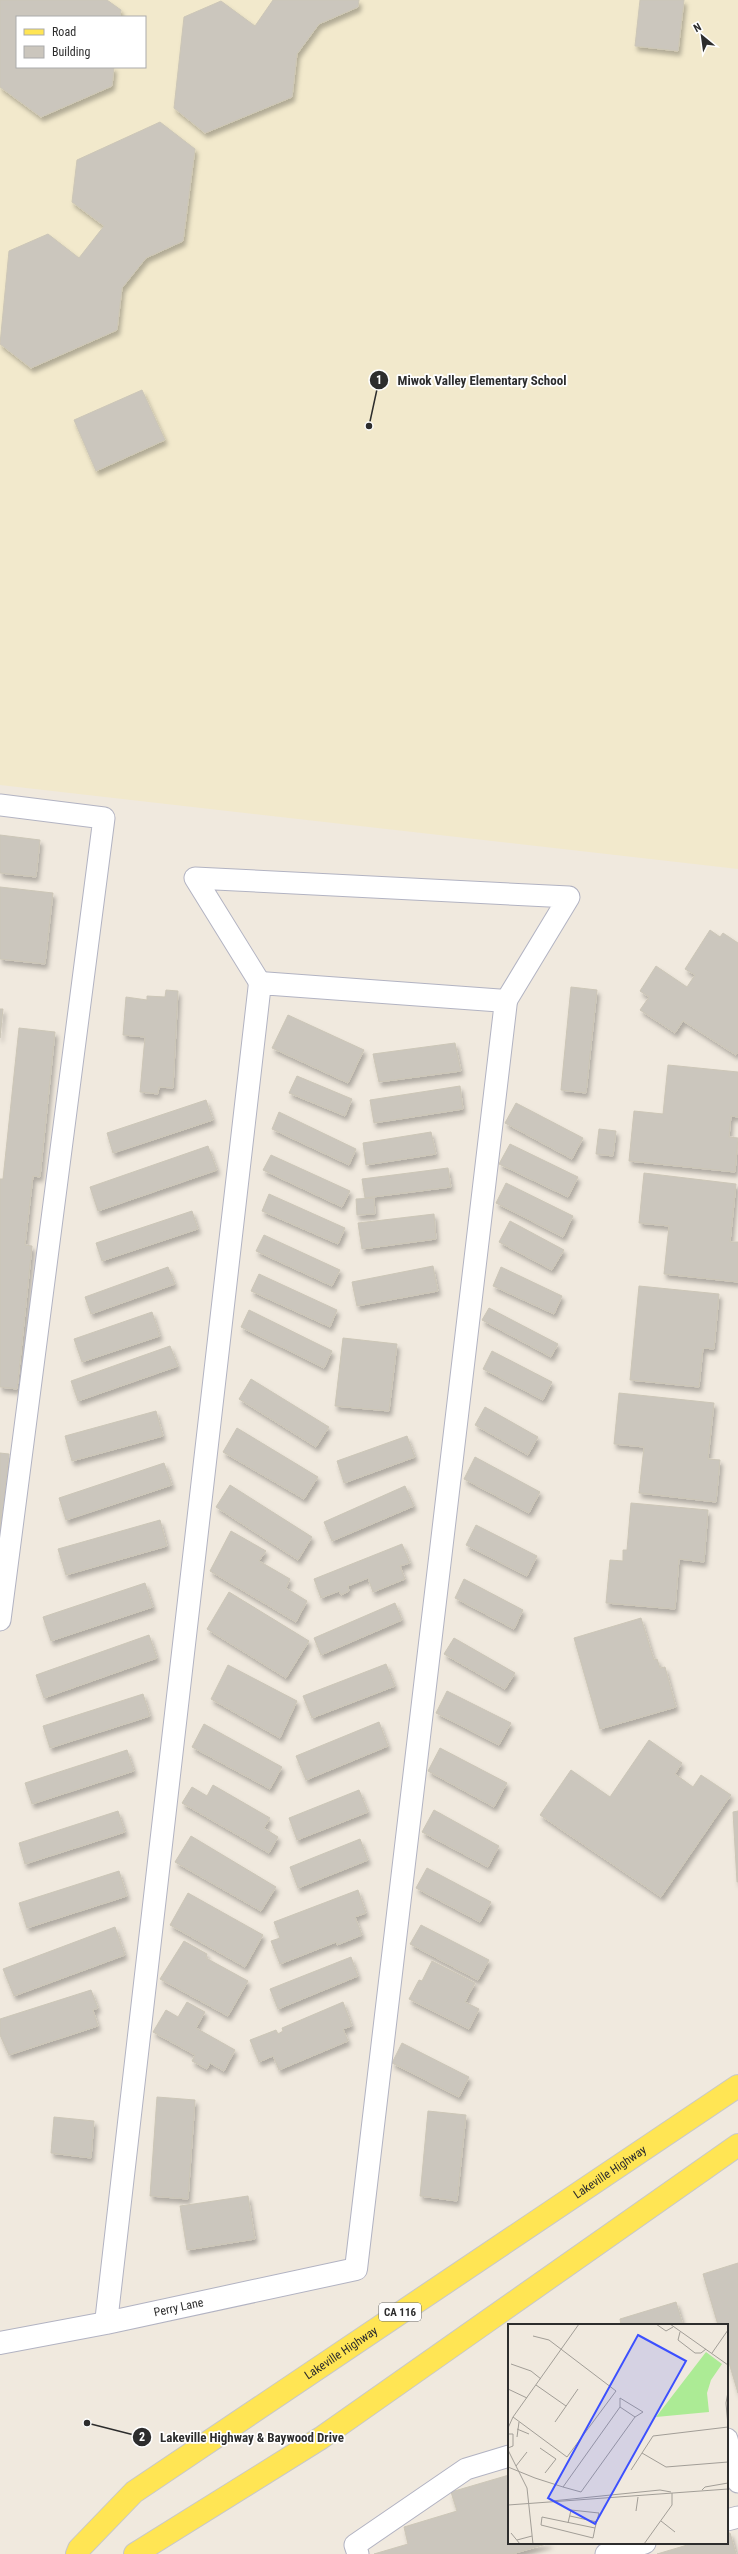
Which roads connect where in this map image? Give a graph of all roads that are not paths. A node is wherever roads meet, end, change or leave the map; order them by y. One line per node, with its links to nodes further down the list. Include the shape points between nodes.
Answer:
1 (0, 805): 4 (lane, via 104,818)
2 (260, 983): 3 (street); 3 (lane, via 195,878 570,897); 7 (street)
3 (506, 1001): 7 (street, Perry Lane, via 356,2269)
4 (0, 1620)
5 (738, 2086): 15 (main road, Lakeville Highway / CA 116, via 134,2492)
6 (738, 2145): 16 (main road, via 321,2438)
7 (106, 2323): 8 (street, Perry Lane)
8 (0, 2343)
9 (728, 2443): 11 (lane)
10 (508, 2456): 17 (lane, via 466,2469 355,2545)
11 (738, 2482)
12 (738, 2517): 13 (lane)
13 (728, 2520)
14 (641, 2544): 18 (lane)
15 (76, 2554)
16 (135, 2554)
17 (358, 2554)
18 (606, 2554)

